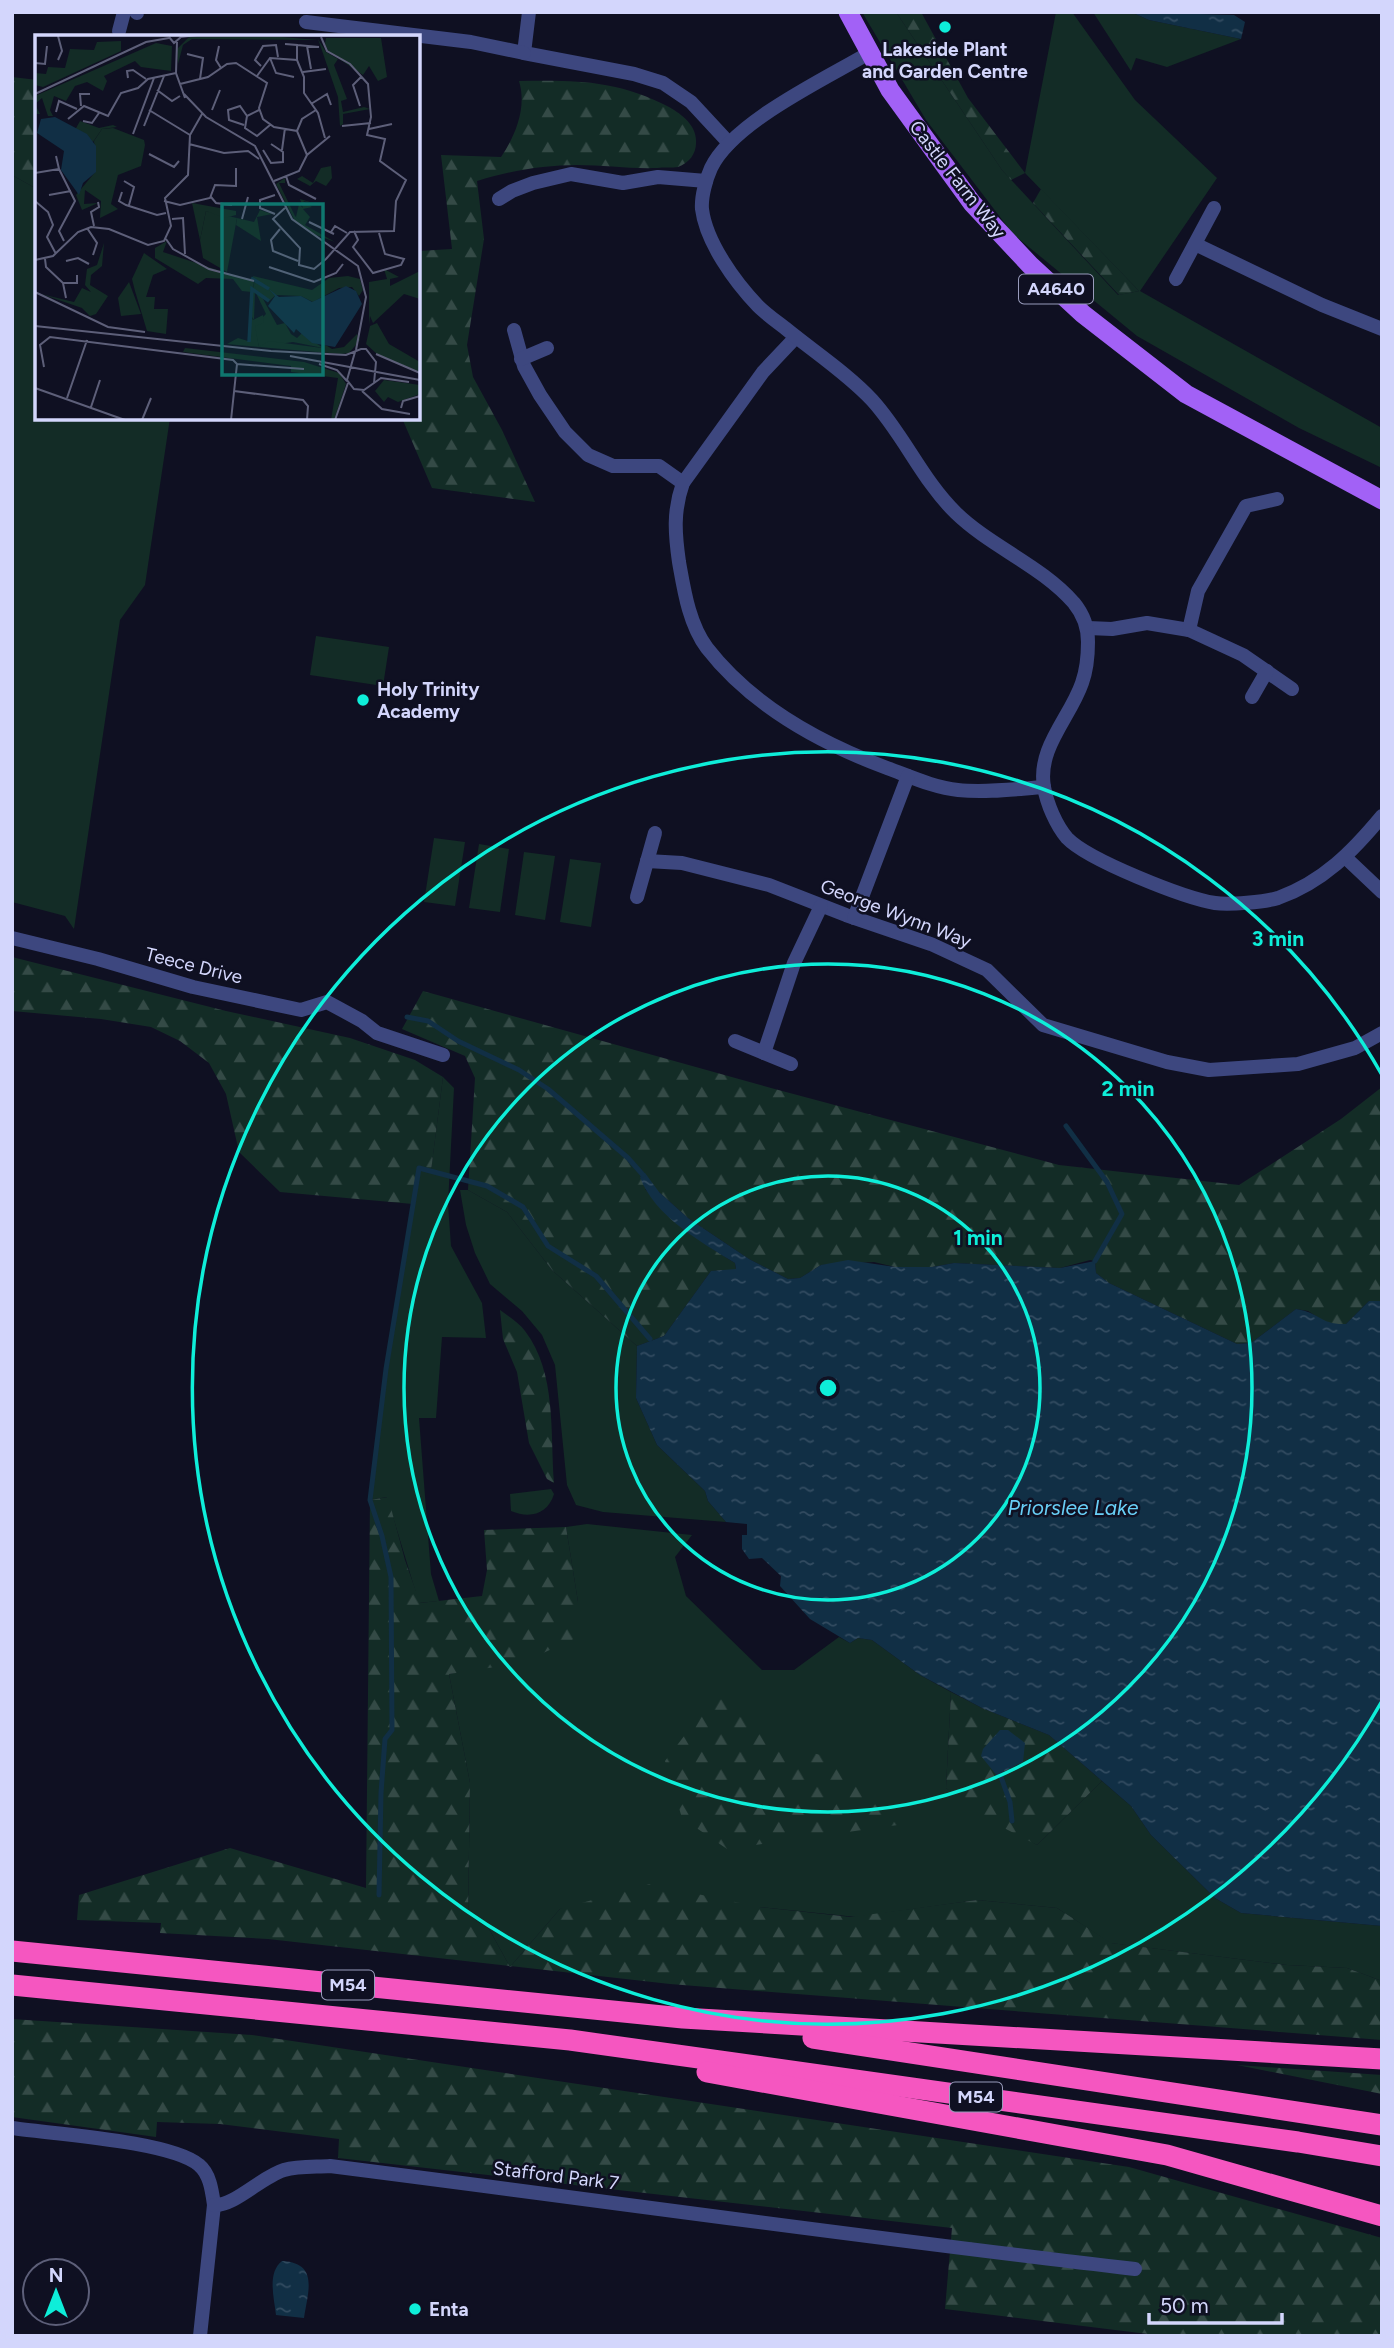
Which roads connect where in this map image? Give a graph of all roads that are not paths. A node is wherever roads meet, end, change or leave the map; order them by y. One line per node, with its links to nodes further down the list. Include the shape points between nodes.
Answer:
1 (124, 12): 5 (street)
2 (528, 12): 8 (street)
3 (848, 12): 7 (main road, Castle Farm Way / A4640)
4 (307, 17): 6 (street); 8 (street)
5 (118, 30)
6 (304, 35)
7 (869, 53): 9 (street, via 776,108); 22 (main road, Castle Farm Way / A4640, via 890,90 972,204 1093,322 1186,394)
8 (524, 54): 9 (street, via 663,83 691,102)
9 (729, 143): 10 (street)
10 (706, 181): 11 (street, via 658,177 623,183 570,174 533,183); 17 (street, via 702,208 716,251 758,307)
11 (499, 199)
12 (1214, 208): 13 (street)
13 (1195, 244): 14 (street); 15 (street)
14 (1176, 279)
15 (1382, 329)
16 (514, 330): 19 (street)
17 (796, 337): 20 (street, via 763,372); 23 (street, via 872,400 926,479 957,514 1059,589 1076,605)
18 (547, 348): 19 (street)
19 (522, 359): 20 (street, via 565,432 588,455 613,466 659,466)
20 (683, 483): 28 (street, via 674,517 678,556 685,601 706,646 744,686 798,728 844,752)
21 (1277, 499): 24 (street, via 1246,506 1198,591)
22 (1382, 500)
23 (1088, 628): 24 (street, via 1147,623); 29 (street, via 1088,663 1043,764)
24 (1189, 630): 25 (street)
25 (1267, 671): 26 (street); 27 (street)
26 (1292, 689)
27 (1252, 697)
28 (908, 776): 29 (street, via 956,790); 37 (street)
29 (1044, 787): 32 (street, via 1053,815 1069,840 1142,879 1217,904 1274,899 1321,877)
30 (1382, 816): 32 (street)
31 (654, 833): 33 (street)
32 (1345, 857): 34 (street)
33 (647, 861): 35 (street); 36 (street, George Wynn Way, via 732,874)
34 (1382, 892)
35 (637, 897)
36 (821, 906): 37 (street, George Wynn Way); 41 (street, via 794,963)
37 (854, 918): 39 (street, George Wynn Way, via 931,944 987,970 1043,1025 1167,1062 1209,1069 1298,1064 1355,1048)
38 (12, 938): 42 (street, Teece Drive, via 193,987 301,1010 327,1002 377,1033)
39 (1382, 1033)
40 (735, 1041): 41 (street)
41 (764, 1053): 43 (street)
42 (443, 1055)
43 (791, 1064)
44 (12, 1951): 46 (highway, M54)
45 (12, 1985): 47 (highway, M54)
46 (683, 2018): 48 (highway); 49 (highway, M54)
47 (570, 2040): 51 (highway, M54); 53 (highway, via 730,2077 1167,2155)
48 (1382, 2059)
49 (1382, 2125)
50 (12, 2128): 52 (street, via 183,2155 201,2166)
51 (1382, 2156)
52 (214, 2205): 54 (street, Stafford Park 7, via 223,2205 285,2170 330,2166 888,2241); 55 (street)
53 (1382, 2216)
54 (1135, 2269)
55 (200, 2336)

